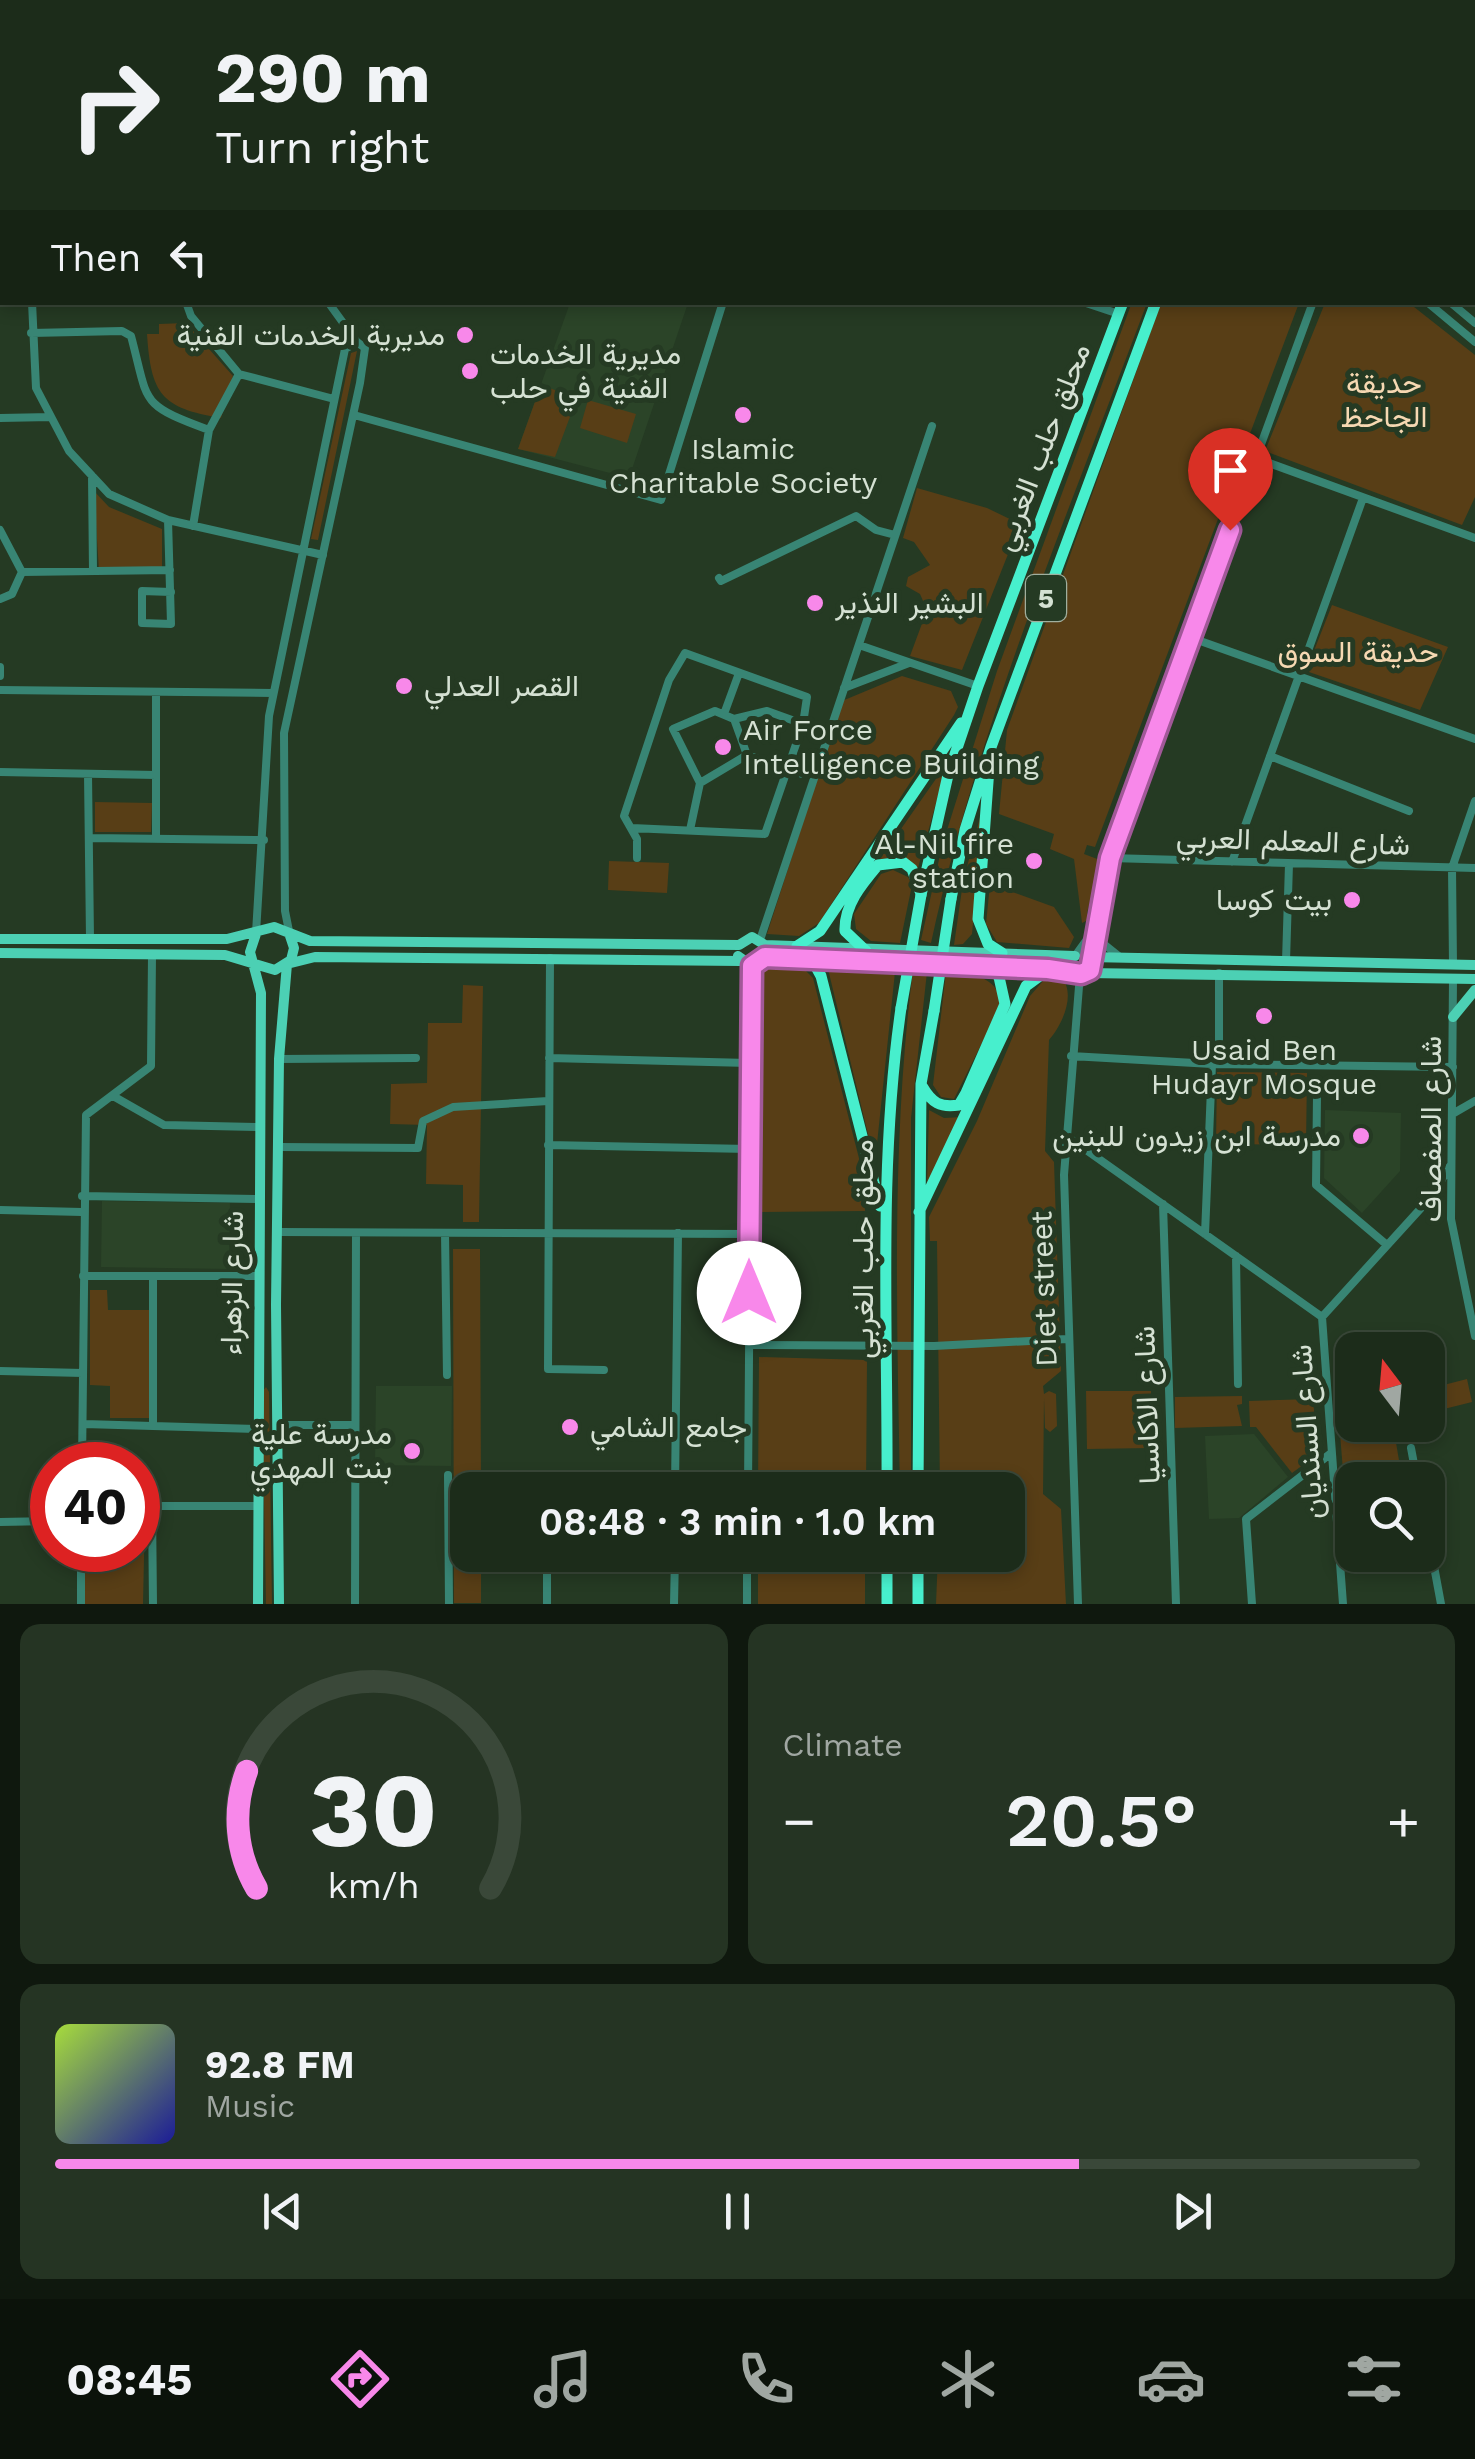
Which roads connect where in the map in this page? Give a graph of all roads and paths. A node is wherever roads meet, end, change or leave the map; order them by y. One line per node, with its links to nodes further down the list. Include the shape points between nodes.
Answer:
1 (32, 305): 11 (street)
2 (187, 305): 14 (street)
3 (330, 305): 12 (street)
4 (722, 305): 16 (street, via 661,500)
5 (1155, 305): 56 (highway, محلق حلب الغربي / 5)
6 (1312, 305): 21 (street)
7 (1430, 305): 13 (street)
8 (1454, 305): 10 (street)
9 (1121, 308): 44 (highway, محلق حلب الغربي / 5)
10 (1475, 323)
11 (31, 333): 17 (street, via 36,388); 20 (street, via 128,333 138,376 155,407)
12 (357, 342): 15 (street, via 345,349); 16 (street, via 365,356)
13 (1475, 342)
14 (239, 374): 15 (street); 20 (street)
15 (334, 399): 29 (street)
16 (354, 415): 30 (street)
17 (51, 417): 18 (street); 22 (street)
18 (0, 418)
19 (932, 426): 27 (street)
20 (209, 430): 25 (street)
21 (1258, 460): 23 (street); 37 (street)
22 (92, 476): 24 (street, via 109,494); 32 (street)
23 (1363, 498): 28 (street); 43 (street)
24 (168, 520): 25 (street); 31 (street)
25 (193, 526): 29 (street)
26 (0, 530): 33 (street)
27 (896, 535): 34 (street, via 856,516); 38 (street)
28 (1475, 538)
29 (302, 551): 30 (street); 48 (street)
30 (323, 555): 81 (street, via 281,752)
31 (170, 570): 32 (street); 35 (street)
32 (92, 571): 33 (street)
33 (22, 572): 36 (street, via 12,594)
34 (719, 578)
35 (171, 592): 35 (street, via 171,624 142,623 142,591)
36 (0, 600)
37 (1189, 637): 43 (street); 73 (street)
38 (859, 645): 39 (street); 45 (street)
39 (910, 662): 44 (street); 45 (street)
40 (0, 667): 42 (street)
41 (739, 673): 50 (street); 52 (street, via 684,653); 53 (street, via 807,698)
42 (0, 676)
43 (1298, 678): 55 (street); 58 (street)
44 (978, 686): 49 (highway, محلق حلب الغربي / 5)
45 (844, 688): 85 (street)
46 (0, 690): 47 (street)
47 (156, 692): 48 (street); 63 (street)
48 (274, 693): 71 (street, via 265,744)
49 (969, 711): 78 (highway, محلق حلب الغربي / 5); 87 (highway, via 820,931)
50 (724, 714): 51 (street); 54 (street, via 715,711)
51 (734, 719): 53 (street, via 767,712); 57 (street)
52 (654, 723): 54 (street); 67 (street, via 624,816)
53 (803, 724): 59 (street)
54 (673, 729): 64 (street)
55 (1475, 739)
56 (991, 747): 89 (highway, via 978,918 988,944); 116 (highway, محلق حلب الغربي / 5, bridge, via 965,830)
57 (747, 754): 59 (street); 64 (street)
58 (1270, 756): 66 (street); 74 (street)
59 (788, 768): 62 (street); 68 (street, via 764,834)
60 (0, 772): 61 (street)
61 (88, 774): 63 (street); 69 (street)
62 (802, 774)
63 (156, 775): 70 (street)
64 (700, 783): 68 (street)
65 (1475, 801): 76 (street)
66 (1409, 810)
67 (632, 828): 68 (street); 72 (street)
68 (690, 830)
69 (89, 838): 70 (street); 83 (street)
70 (156, 839): 71 (street)
71 (264, 840): 80 (street)
72 (637, 858)
73 (1110, 858): 74 (street, شارع المعلم العربي); 79 (street)
74 (1232, 862): 75 (street, شارع المعلم العربي)
75 (1289, 864): 76 (street, شارع المعلم العربي); 95 (street)
76 (1452, 868): 77 (street, شارع المعلم العربي); 99 (street)
77 (1475, 868)
78 (921, 895): 86 (highway, via 912,869 902,862 878,865 845,920); 134 (highway, محلق حلب الغربي / 5, bridge, via 891,1080)
79 (1096, 927): 91 (street); 92 (street); 93 (street, via 1100,941)
80 (256, 933): 81 (main road, via 274,926); 83 (main road); 96 (main road, via 250,945)
81 (290, 936): 84 (main road); 97 (main road, via 294,954)
82 (0, 939): 83 (main road)
83 (90, 939)
84 (738, 945): 85 (main road, via 748,937); 98 (main road)
85 (764, 947): 87 (main road); 98 (main road)
86 (866, 951): 87 (main road); 89 (main road)
87 (799, 952): 101 (main road); 134 (highway, via 821,976)
88 (0, 953): 90 (main road)
89 (1002, 953): 91 (main road)
90 (152, 955): 96 (main road, via 225,955); 117 (street, via 151,1066)
91 (1075, 956): 92 (main road); 103 (main road)
92 (1089, 957): 93 (main road); 103 (main road, via 1092,964)
93 (1120, 957): 95 (main road)
94 (550, 958): 97 (main road, via 315,957); 98 (main road); 111 (street)
95 (1286, 961): 99 (main road)
96 (256, 964): 97 (main road, via 268,970); 122 (main road, شارع الزهراء)
97 (287, 964): 112 (main road)
98 (747, 964): 113 (street)
99 (1453, 965): 100 (main road)
100 (1475, 965)
101 (989, 966): 102 (main road); 116 (highway, via 1005,1004 966,1093 959,1105 944,1107)
102 (1048, 969): 103 (main road); 133 (highway, via 1026,986)
103 (1080, 973): 104 (main road); 109 (street, Diet street)
104 (1218, 973): 105 (main road); 114 (street)
105 (1453, 979): 106 (main road); 108 (street, شارع الصفصاف)
106 (1475, 979)
107 (1475, 990): 108 (main road)
108 (1453, 1017): 115 (street, شارع الصفصاف)
109 (1071, 1056): 114 (street); 123 (street, Diet street)
110 (416, 1058): 112 (street)
111 (549, 1058): 113 (street); 119 (street)
112 (279, 1059): 125 (main road)
113 (750, 1063): 126 (street)
114 (1215, 1064): 115 (street); 141 (street)
115 (1453, 1067): 121 (street, شارع الصفصاف)
116 (922, 1084): 133 (highway, محلق حلب الغربي / 5)
117 (113, 1096): 122 (street, via 164,1124); 128 (street, via 86,1115)
118 (1317, 1096): 142 (street, via 1316,1185)
119 (548, 1101): 124 (street); 125 (street, via 453,1107 423,1121 418,1148)
120 (1475, 1101): 121 (street)
121 (1454, 1113): 127 (street, شارع الصفصاف)
122 (260, 1127): 129 (main road, شارع الزهراء)
123 (1065, 1135): 130 (street); 150 (street, Diet street)
124 (548, 1145): 126 (street); 138 (street)
125 (280, 1147): 135 (main road)
126 (749, 1149): 140 (street)
127 (1450, 1166): 142 (street); 147 (street, شارع الصفصاف, via 1451,1219)
128 (82, 1196): 129 (street); 132 (street)
129 (259, 1199): 145 (main road, شارع الزهراء)
130 (1162, 1204): 141 (street); 199 (street, شارع الاكاسيا)
131 (0, 1210): 132 (street)
132 (82, 1212): 144 (street)
133 (918, 1216): 153 (highway, محلق حلب الغربي / 5)
134 (883, 1219): 152 (highway, محلق حلب الغربي / 5)
135 (279, 1232): 136 (street); 158 (main road)
136 (356, 1234): 137 (street); 162 (street)
137 (446, 1234): 138 (street); 159 (street)
138 (546, 1234): 139 (street); 154 (street, via 548,1369)
139 (678, 1234): 140 (street); 170 (street)
140 (748, 1234): 151 (street)
141 (1206, 1234): 143 (street)
142 (1387, 1246): 148 (street)
143 (1236, 1256): 148 (street); 160 (street)
144 (83, 1276): 146 (street); 156 (street)
145 (256, 1276): 146 (street); 157 (main road, شارع الزهراء)
146 (153, 1277): 164 (street)
147 (1471, 1303): 149 (street, شارع الصفصاف)
148 (1322, 1317): 168 (street, شارع السنديان)
149 (1475, 1336)
150 (1068, 1339): 153 (street); 198 (street, Diet street)
151 (749, 1344): 152 (street); 171 (street)
152 (888, 1345): 153 (street); 172 (highway, محلق حلب الغربي / 5)
153 (919, 1345): 173 (highway, محلق حلب الغربي / 5)
154 (604, 1370)
155 (0, 1371): 156 (street)
156 (83, 1373): 161 (street)
157 (256, 1374): 158 (main road); 165 (main road, شارع الزهراء)
158 (277, 1374): 163 (main road)
159 (447, 1375)
160 (1238, 1384)
161 (84, 1424): 164 (street); 166 (street)
162 (355, 1424): 163 (street); 191 (street)
163 (278, 1425): 190 (main road)
164 (153, 1426): 165 (street)
165 (256, 1429): 176 (main road, شارع الزهراء)
166 (83, 1442)
167 (1411, 1448): 169 (street)
168 (1330, 1454): 200 (street, via 1246,1518); 201 (street, شارع السنديان)
169 (1414, 1462)
170 (675, 1472)
171 (748, 1472)
172 (887, 1472)
173 (918, 1472)
174 (448, 1475): 192 (street)
175 (160, 1506): 176 (street)
176 (256, 1506): 189 (main road, شارع الزهراء)
177 (30, 1521): 178 (street)
178 (0, 1522)
179 (81, 1572): 187 (street)
180 (153, 1572): 188 (street)
181 (546, 1572): 193 (street)
182 (675, 1572): 194 (street)
183 (747, 1572): 195 (street)
184 (887, 1572): 196 (highway)
185 (918, 1572): 197 (highway)
186 (1435, 1572): 202 (street)
187 (81, 1604)
188 (153, 1604)
189 (258, 1604)
190 (280, 1604)
191 (354, 1604)
192 (449, 1604)
193 (547, 1604)
194 (674, 1604)
195 (747, 1604)
196 (887, 1604)
197 (918, 1604)
198 (1078, 1604)
199 (1176, 1604)
200 (1252, 1604)
201 (1342, 1604)
202 (1441, 1604)

